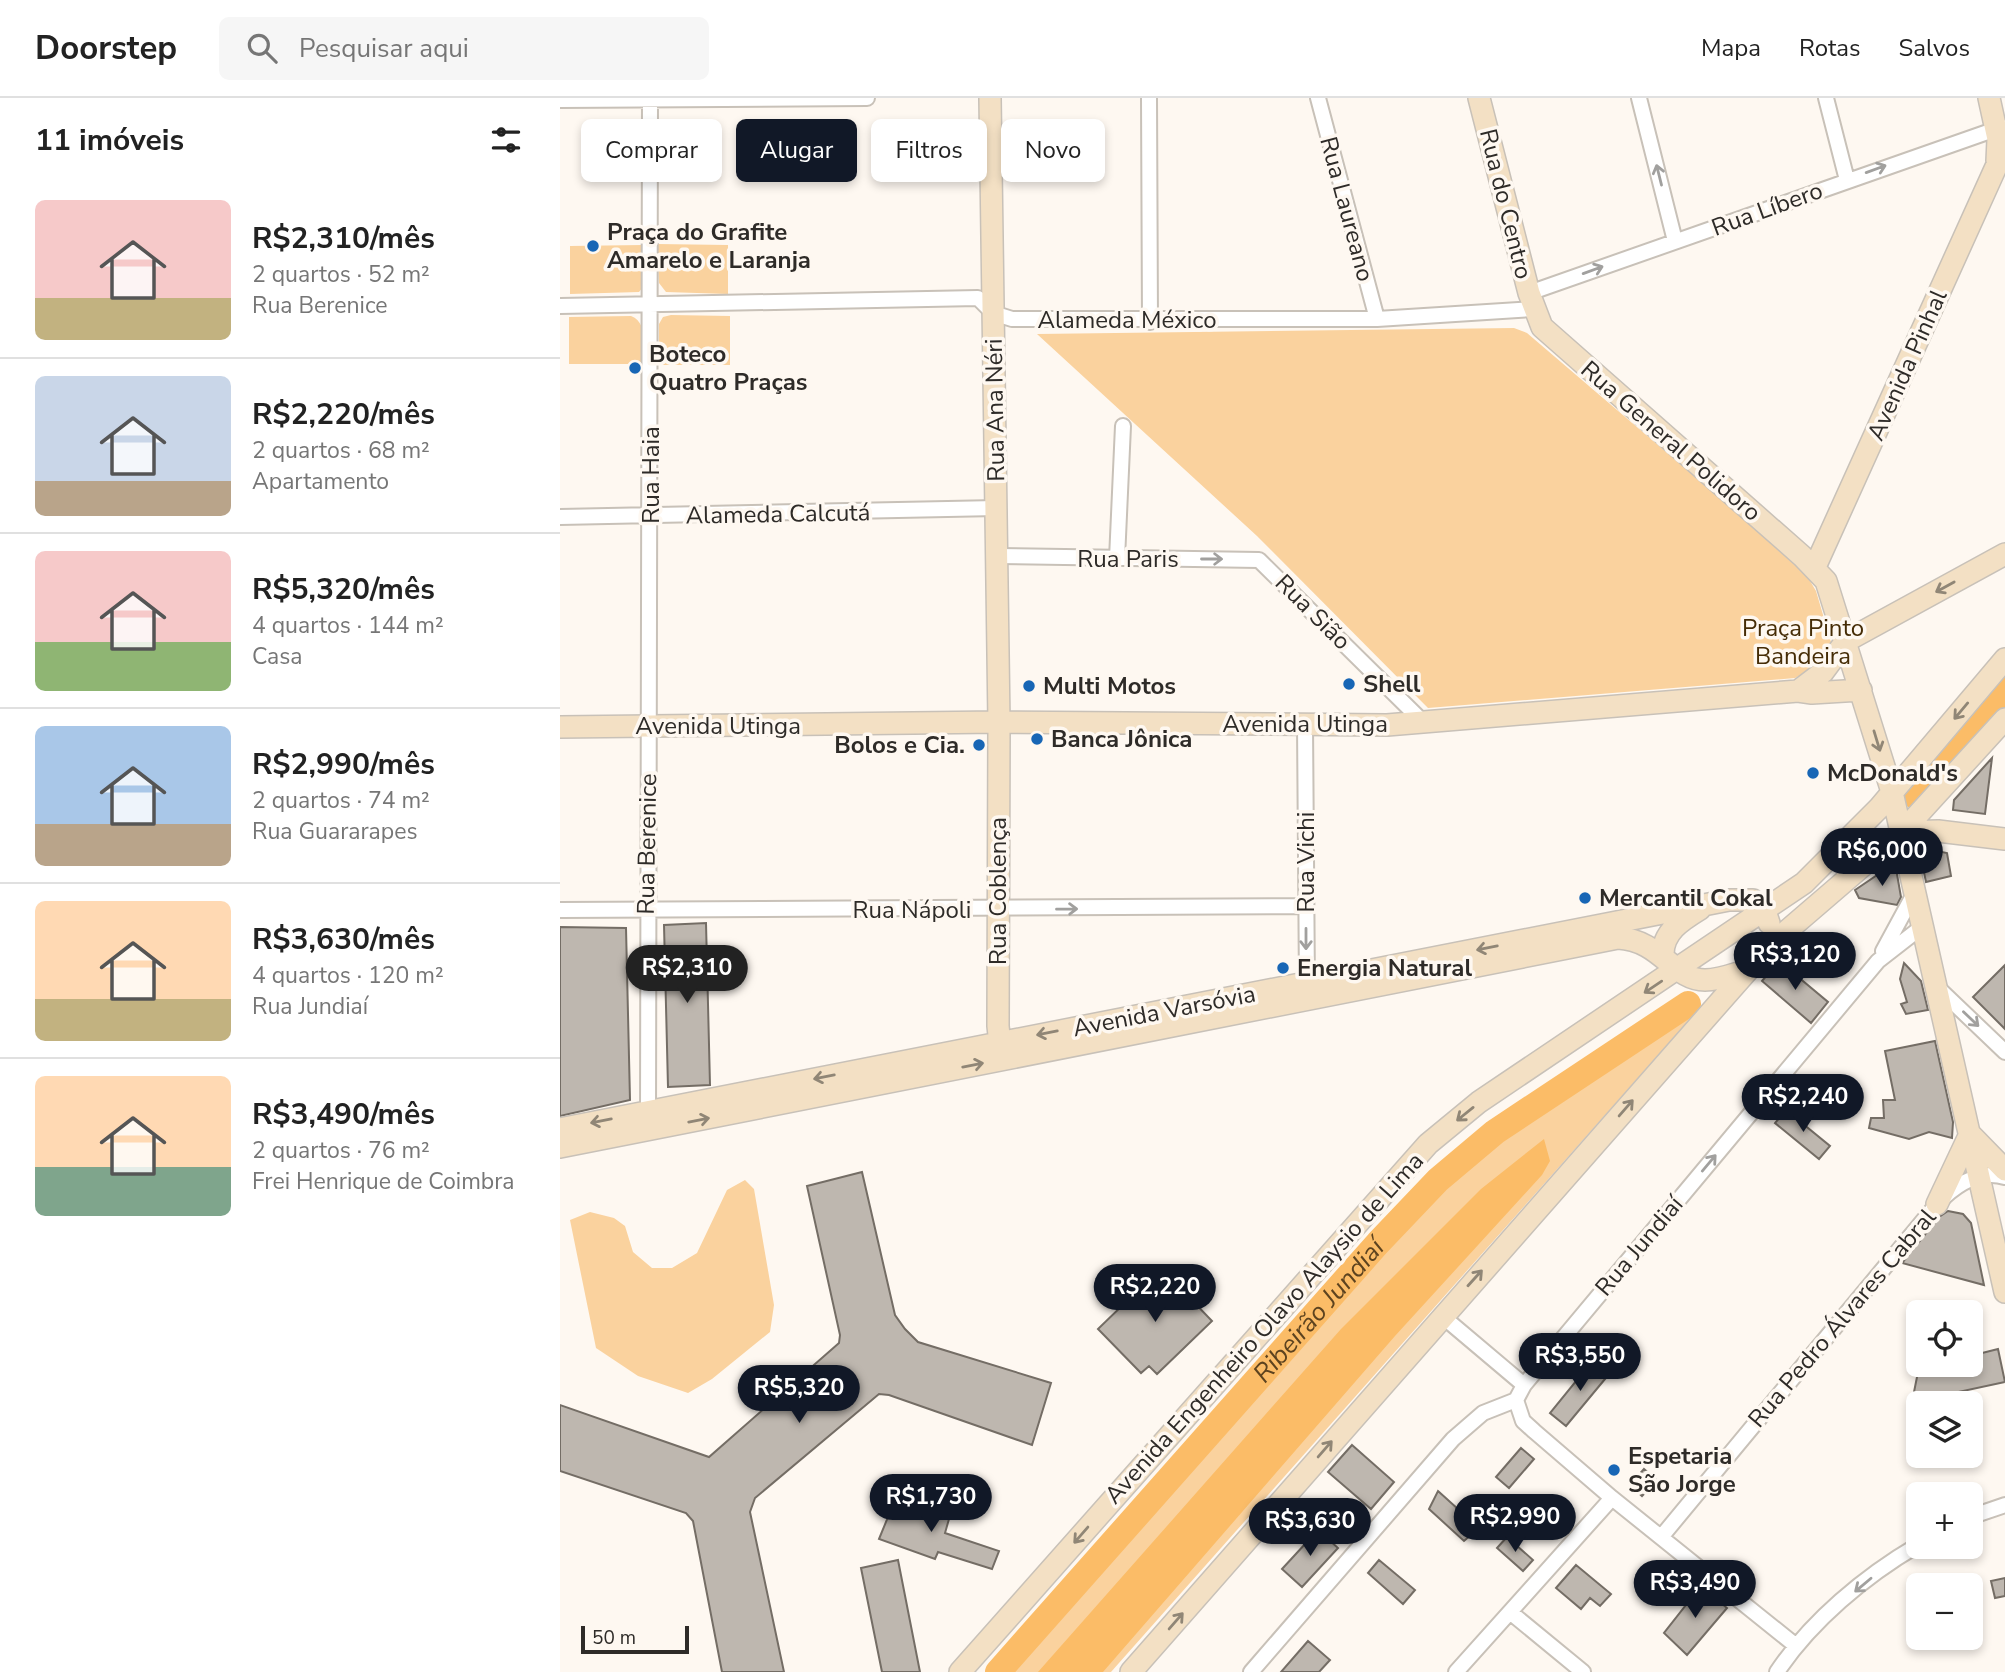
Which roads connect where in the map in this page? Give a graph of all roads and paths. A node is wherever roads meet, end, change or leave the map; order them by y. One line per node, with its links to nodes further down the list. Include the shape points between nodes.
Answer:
1 (867, 98): 9 (street)
2 (990, 98): 18 (main road, Rua Ana Néri)
3 (1149, 98): 20 (street)
4 (1318, 98): 19 (street, Rua Laureano)
5 (1479, 98): 15 (main road, Rua do Centro)
6 (1639, 98): 14 (street, one-way to 6)
7 (1826, 98): 13 (street)
8 (1989, 98): 11 (main road, Avenida Pinhal)
9 (650, 99): 10 (street); 16 (street, Rua Haia)
10 (560, 100)
11 (2001, 127): 12 (main road, Avenida Pinhal); 13 (street, Rua Líbero, one-way to 11)
12 (2001, 154): 29 (main road, Avenida Pinhal)
13 (1847, 180): 14 (street, Rua Líbero)
14 (1675, 241): 15 (street, Rua Líbero, one-way to 14)
15 (1531, 301): 19 (street, Alameda México); 29 (main road, Rua General Polidoro, via 1549,335)
16 (652, 305): 17 (street, Alameda México); 18 (street, Alameda México, via 978,298); 23 (street, Rua Haia)
17 (560, 306)
18 (993, 313): 20 (street, Alameda México, via 1012,319); 22 (main road, Rua Ana Néri)
19 (1377, 319): 20 (street, Alameda México)
20 (1150, 322)
21 (1123, 426): 27 (street)
22 (997, 508): 23 (street, Alameda Calcutá); 26 (main road, Rua Ana Néri)
23 (650, 516): 24 (street, Alameda Calcutá); 38 (street, Rua Haia)
24 (560, 517)
25 (2005, 554): 30 (main road, one-way to 30)
26 (997, 556): 27 (street, Rua Paris); 35 (main road, Rua Ana Néri)
27 (1116, 559): 28 (street, Rua Paris, one-way to 28)
28 (1259, 560): 37 (street, Rua Sião)
29 (1815, 567): 30 (main road, via 1826,580)
30 (1846, 641): 32 (main road); 33 (main road, via 1823,672)
31 (2005, 659): 40 (main road, Avenida Engenheiro Olavo Alaysio de Lima, one-way to 40)
32 (1861, 690): 33 (main road, Avenida Utinga); 40 (main road, one-way to 40)
33 (1798, 691): 37 (main road, Avenida Utinga)
34 (2005, 719): 41 (main road)
35 (999, 722): 36 (main road, Avenida Utinga); 38 (main road, Avenida Utinga); 48 (main road, Rua Coblença)
36 (1305, 724): 37 (main road, Avenida Utinga); 45 (street, Rua Vichi)
37 (1425, 724)
38 (649, 726): 39 (main road, Avenida Utinga); 46 (street, Rua Berenice)
39 (560, 727)
40 (1892, 792): 41 (main road); 49 (main road, Avenida Engenheiro Olavo Alaysio de Lima, via 1804,883)
41 (1902, 832): 42 (main road); 43 (main road); 51 (main road)
42 (2005, 839)
43 (1915, 891): 50 (main road); 52 (street, Rua Jundiaí)
44 (1707, 905): 49 (main road, Avenida Varsóvia, via 1742,898 1753,900); 53 (main road, via 1665,939); 56 (main road, Avenida Varsóvia, one-way to 56)
45 (1306, 906): 48 (street, Rua Nápoli, one-way to 45); 56 (street, Rua Vichi, one-way to 56)
46 (646, 909): 47 (street, Rua Nápoli); 48 (street, Rua Nápoli); 59 (street, Rua Berenice)
47 (560, 910)
48 (999, 910): 57 (main road, Rua Coblença)
49 (1765, 911): 51 (main road); 53 (main road, Avenida Engenheiro Olavo Alaysio de Lima)
50 (1923, 926): 52 (street, Rua Jundiaí); 55 (main road)
51 (1769, 948): 54 (main road)
52 (1878, 961): 69 (street, Rua Jundiaí, one-way to 52)
53 (1671, 963): 54 (main road, Avenida Varsóvia, via 1692,978 1704,980); 56 (main road, Avenida Varsóvia, via 1642,943 1618,938); 78 (main road, Avenida Engenheiro Olavo Alaysio de Lima, one-way to 78, via 1428,1144)
54 (1748, 970): 68 (main road, one-way to 54)
55 (1936, 986): 58 (street, one-way to 58); 61 (main road)
56 (1307, 993): 57 (main road, Avenida Varsóvia)
57 (1000, 1051): 59 (main road, Avenida Varsóvia)
58 (2005, 1052)
59 (648, 1121): 60 (main road, Avenida Varsóvia, one-way to 60); 62 (main road, Avenida Varsóvia)
60 (560, 1129)
61 (1970, 1134): 63 (main road); 64 (main road); 66 (main road)
62 (560, 1147)
63 (2005, 1170)
64 (1979, 1176): 65 (street); 66 (street, Rua Pedro Álvares Cabral, via 1956,1187); 67 (main road)
65 (2005, 1177)
66 (1937, 1204): 74 (street, Rua Pedro Álvares Cabral)
67 (2005, 1292)
68 (1441, 1315): 69 (street); 79 (main road, one-way to 68)
69 (1524, 1385): 70 (street, Rua Jundiaí)
70 (1516, 1400): 71 (street, via 1523,1421); 80 (street, via 1483,1413 1453,1439)
71 (1612, 1498): 74 (street); 76 (street)
72 (2005, 1504): 73 (street)
73 (1983, 1512)
74 (1662, 1536): 77 (street)
75 (1906, 1553): 77 (street, one-way to 77, via 1871,1578)
76 (1510, 1612): 81 (street); 82 (street)
77 (1796, 1645): 83 (street)
78 (960, 1672)
79 (1131, 1672)
80 (1251, 1672)
81 (1456, 1672)
82 (1583, 1672)
83 (1777, 1672)

